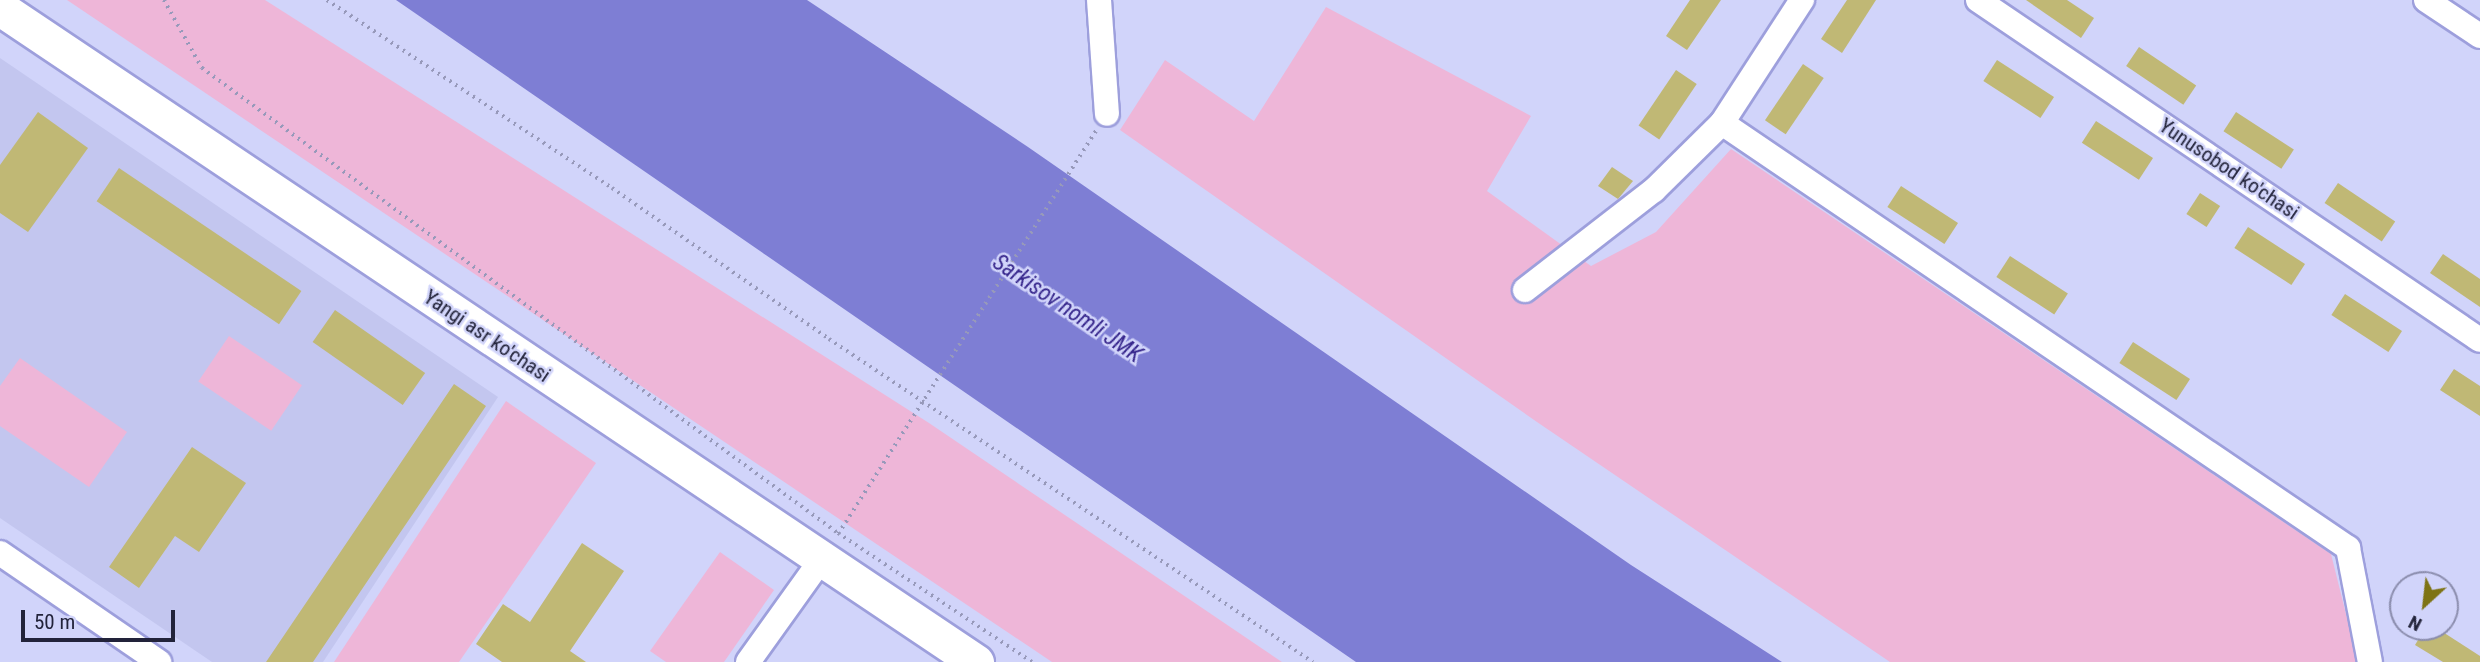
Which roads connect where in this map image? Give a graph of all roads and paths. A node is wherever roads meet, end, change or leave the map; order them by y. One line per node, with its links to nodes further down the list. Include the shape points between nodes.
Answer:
1 (164, 0): 14 (path, via 202,68)
2 (327, 0): 13 (path)
3 (1099, 0): 9 (street)
4 (1802, 0): 10 (street)
5 (1978, 0): 12 (street, Yunusobod ko'chasi)
6 (2427, 0): 8 (street)
7 (0, 8): 14 (street, Yangi asr ko'chasi)
8 (2480, 36)
9 (1107, 114): 13 (path)
10 (1722, 123): 11 (street, via 1654,190); 21 (street, via 2348,548)
11 (1525, 290)
12 (2480, 340)
13 (923, 400): 14 (path); 20 (path)
14 (829, 547): 17 (street); 18 (street, Yangi asr ko'chasi); 19 (path)
15 (0, 553): 16 (street)
16 (159, 662)
17 (748, 662)
18 (976, 662)
19 (1032, 662)
20 (1313, 662)
21 (2370, 662)

